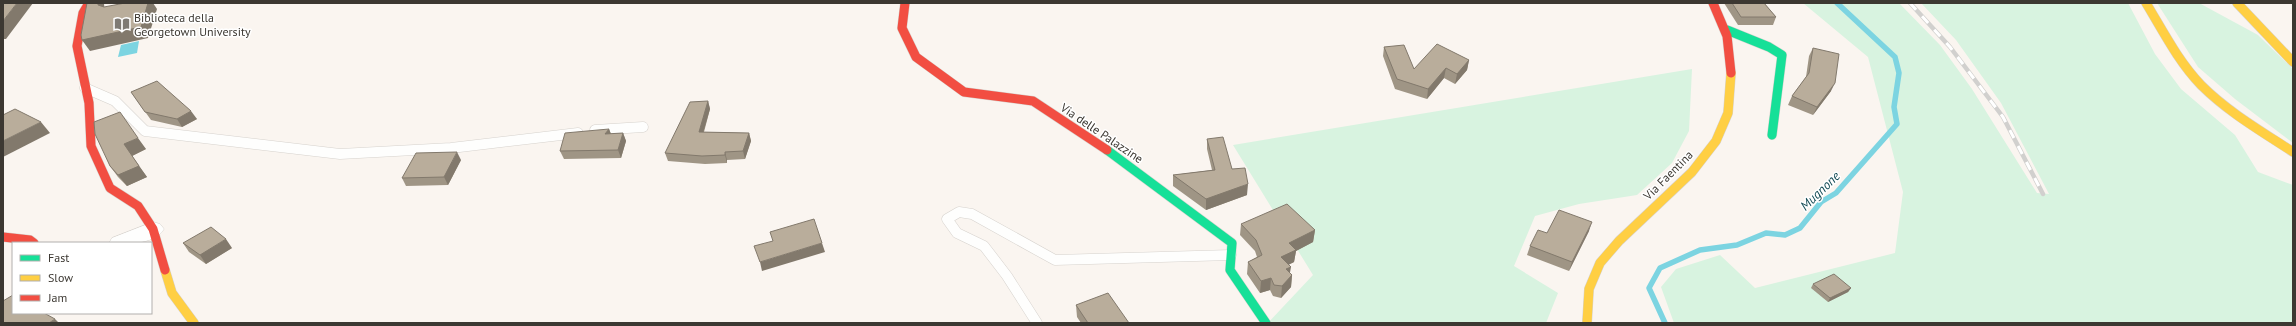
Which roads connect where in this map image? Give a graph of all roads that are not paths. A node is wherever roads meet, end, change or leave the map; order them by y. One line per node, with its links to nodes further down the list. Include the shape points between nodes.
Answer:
1 (89, 3): 8 (street, via 83,13 77,46)
2 (905, 3): 16 (street, Via delle Palazzine, via 902,28 916,57 964,92 1033,101 1110,152 1206,222 1232,243)
3 (1713, 3): 6 (street, Via Faentina)
4 (2146, 3): 11 (street, via 2179,59 2204,87)
5 (2237, 3): 7 (street)
6 (1727, 30): 10 (street, via 1782,55); 20 (street, Via Faentina, via 1732,64 1731,102 1724,126 1714,146 1607,253 1592,278 1587,300)
7 (2293, 62)
8 (86, 88): 9 (lane, via 115,101 144,131 340,154 452,148); 12 (street, via 92,146 110,188 138,206)
9 (643, 127)
10 (1772, 135)
11 (2293, 152)
12 (152, 229): 15 (street); 17 (street, via 172,293)
13 (3, 237): 14 (street)
14 (33, 242)
15 (122, 242)
16 (1231, 254): 18 (lane, via 1055,260 972,214 963,211 947,219 957,233 984,246); 19 (street, Via delle Palazzine, via 1230,270)
17 (194, 323)
18 (1037, 323)
19 (1266, 323)
20 (1587, 323)

